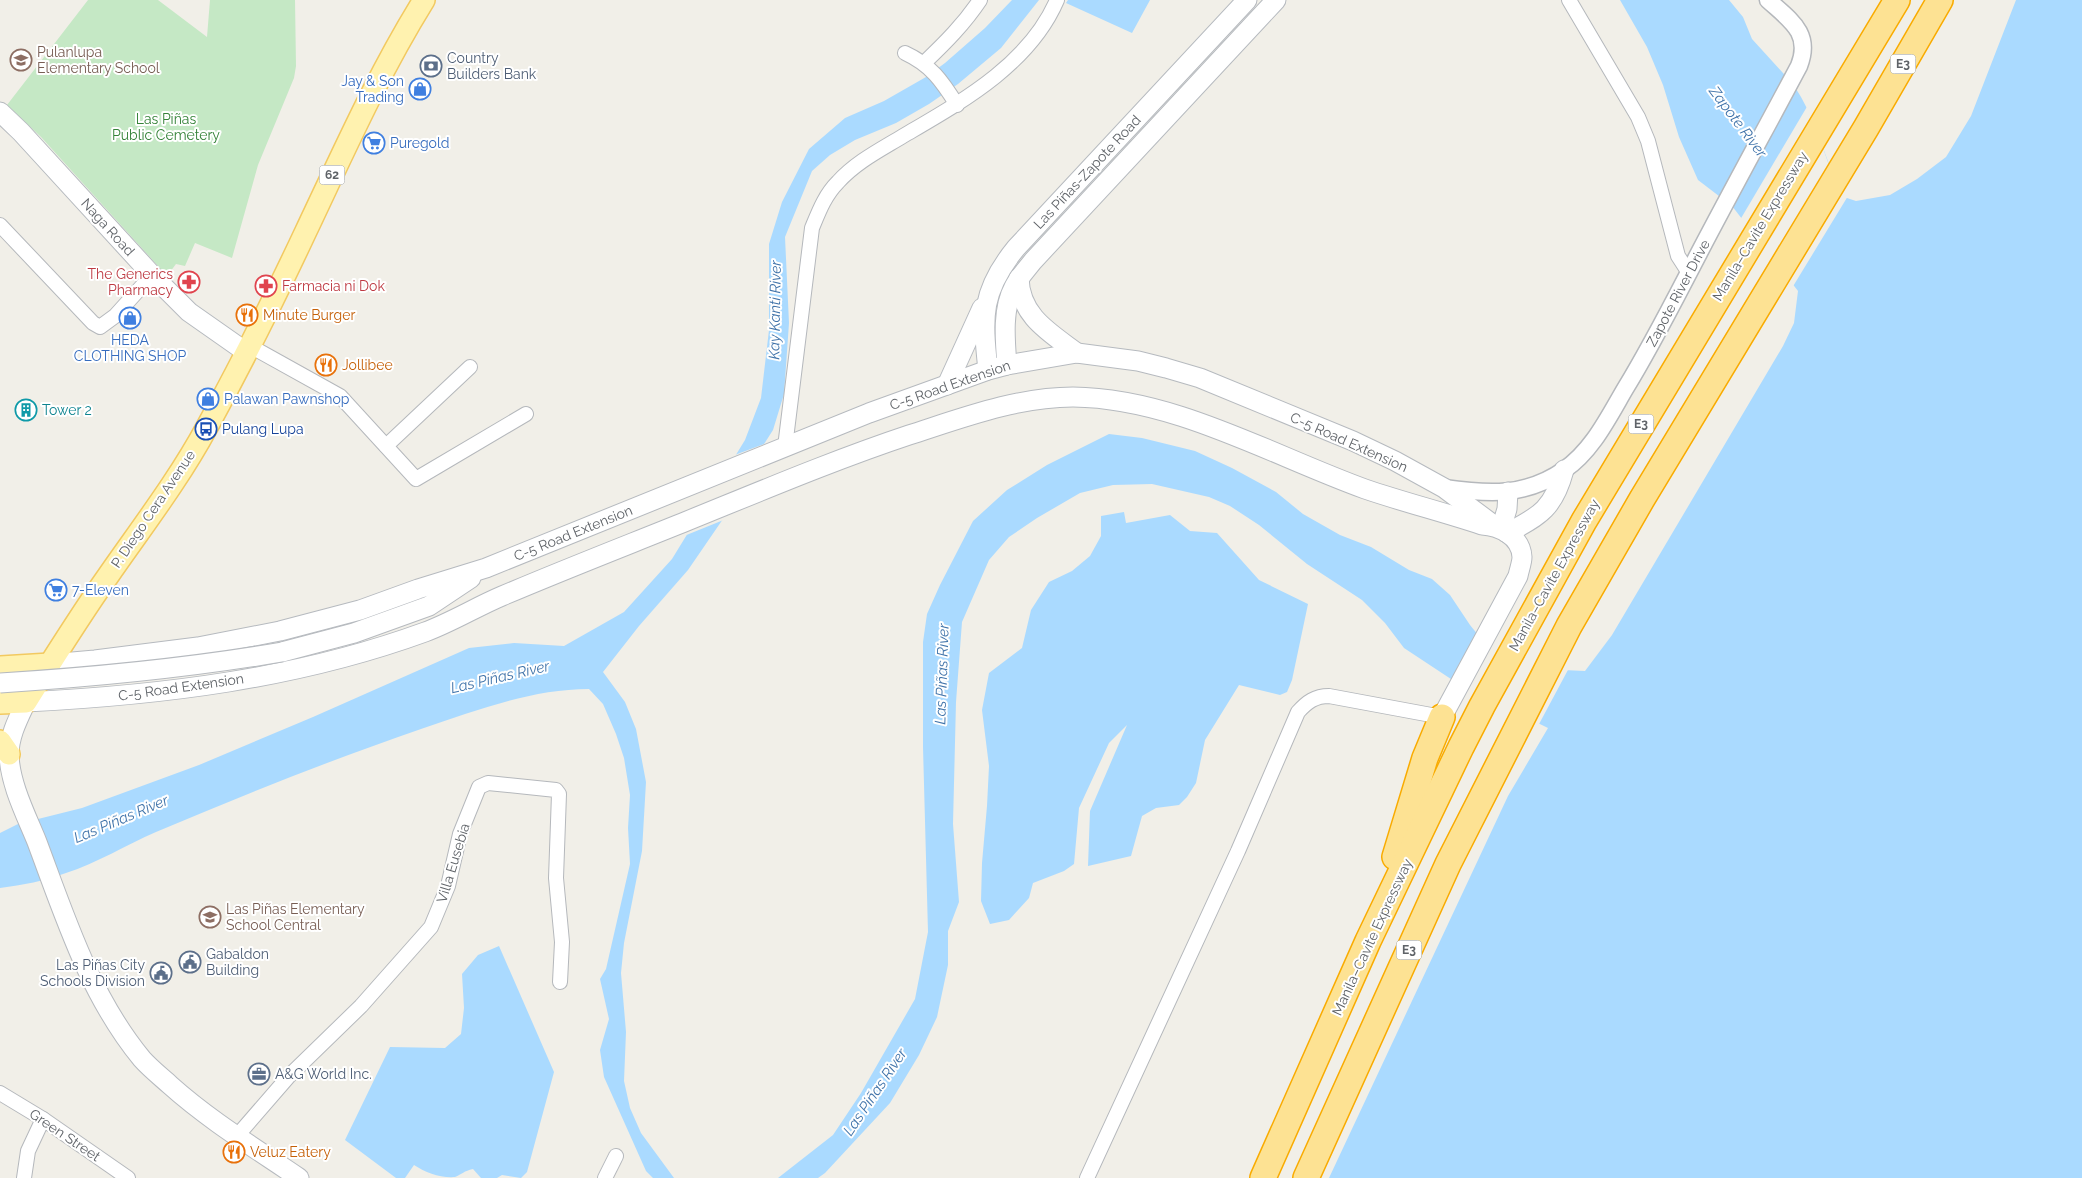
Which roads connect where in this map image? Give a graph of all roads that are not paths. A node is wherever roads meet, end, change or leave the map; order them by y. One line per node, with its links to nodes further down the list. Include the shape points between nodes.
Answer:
1 (424, 0): 19 (main road, P. Diego Cera Avenue / 62, via 357,121)
2 (980, 0): 11 (street)
3 (1057, 0): 12 (street, via 1025,48 989,82)
4 (1247, 0): 18 (main road, Las Piñas-Zapote Road, via 1016,248)
5 (1276, 0): 17 (main road, Las Piñas-Zapote Road, via 1032,261)
6 (1569, 0): 15 (street, via 1638,117 1648,141 1674,244)
7 (1768, 0): 15 (street, Zapote River Drive, via 1802,35 1804,48 1800,66)
8 (1897, 0): 43 (highway, Manila–Cavite Expressway / E3, via 1584,520 1461,746)
9 (1940, 0): 55 (highway, E3, via 1569,626 1448,864)
10 (904, 53): 11 (street)
11 (928, 66): 12 (street)
12 (955, 101): 27 (street, via 858,162 823,201 812,228)
13 (0, 112): 16 (main road, Naga Road)
14 (0, 225): 16 (street, via 100,327 115,316)
15 (1689, 272): 28 (street, Zapote River Drive, via 1608,419 1582,455)
16 (152, 275): 19 (main road, Naga Road, via 189,312)
17 (1020, 278): 20 (main road, via 1021,297 1031,314); 21 (main road, Las Piñas-Zapote Road, via 1010,296 1006,320)
18 (989, 291): 23 (main road, Las Piñas-Zapote Road, via 985,318); 24 (main road)
19 (248, 349): 26 (street, via 340,396); 36 (main road, P. Diego Cera Avenue / 62, via 180,472)
20 (1077, 352): 21 (main road, C-5 Road Extension); 30 (main road, C-5 Road Extension, via 1138,361 1200,378 1353,441)
21 (1007, 364): 23 (main road, C-5 Road Extension)
22 (470, 367): 26 (street)
23 (988, 370): 24 (main road, C-5 Road Extension)
24 (947, 385): 27 (main road, C-5 Road Extension)
25 (526, 414): 26 (street, via 416,479)
26 (386, 446)
27 (780, 449): 29 (main road); 33 (main road, C-5 Road Extension)
28 (1564, 470): 31 (street, Zapote River Drive, via 1545,481); 32 (main road, via 1558,491 1538,516)
29 (796, 477): 32 (main road, C-5 Road Extension, via 879,445 994,409 1048,399 1102,398 1160,409 1365,489); 34 (main road, C-5 Road Extension)
30 (1444, 488): 31 (street, Zapote River Drive); 32 (main road, C-5 Road Extension)
31 (1508, 492): 32 (main road)
32 (1501, 529): 41 (main road, C-5 Road Extension, via 1517,542 1522,557 1518,576)
33 (486, 568): 35 (main road, C-5 Road Extension); 36 (main road, C-5 Road Extension, via 352,612 280,631 198,647)
34 (499, 597): 35 (main road, C-5 Road Extension); 39 (main road, C-5 Road Extension, via 431,630 331,662 205,687)
35 (429, 606): 38 (main road, C-5 Road Extension, bridge, via 354,633 282,652 151,672)
36 (50, 664): 37 (main road, C-5 Road Extension); 39 (main road, P. Diego Cera Avenue / 62)
37 (0, 668)
38 (0, 683)
39 (26, 702): 40 (main road, C-5 Road Extension); 42 (main road, P. Diego Cera Avenue / 62)
40 (0, 703)
41 (1446, 710): 43 (highway, via 1425,758); 53 (street, via 1322,696 1311,700 1298,712 1238,851)
42 (5, 748): 47 (main road, P. Diego Cera Avenue / 62, via 25,811 83,963 106,1005 142,1059 200,1111)
43 (1368, 941): 54 (highway, Manila–Cavite Expressway / E3)
44 (560, 982): 47 (street, Villa Eusebia, via 562,942 556,878 559,794 556,790 488,782 479,787 460,834 448,886 431,927 361,1006 289,1076)
45 (0, 1093): 46 (street, Green Street)
46 (43, 1119): 49 (street, via 28,1151); 50 (street, Green Street)
47 (237, 1136): 51 (main road, P. Diego Cera Avenue / 62)
48 (616, 1156): 52 (street)
49 (24, 1178)
50 (128, 1178)
51 (298, 1178)
52 (605, 1178)
53 (1087, 1178)
54 (1263, 1178)
55 (1306, 1178)

